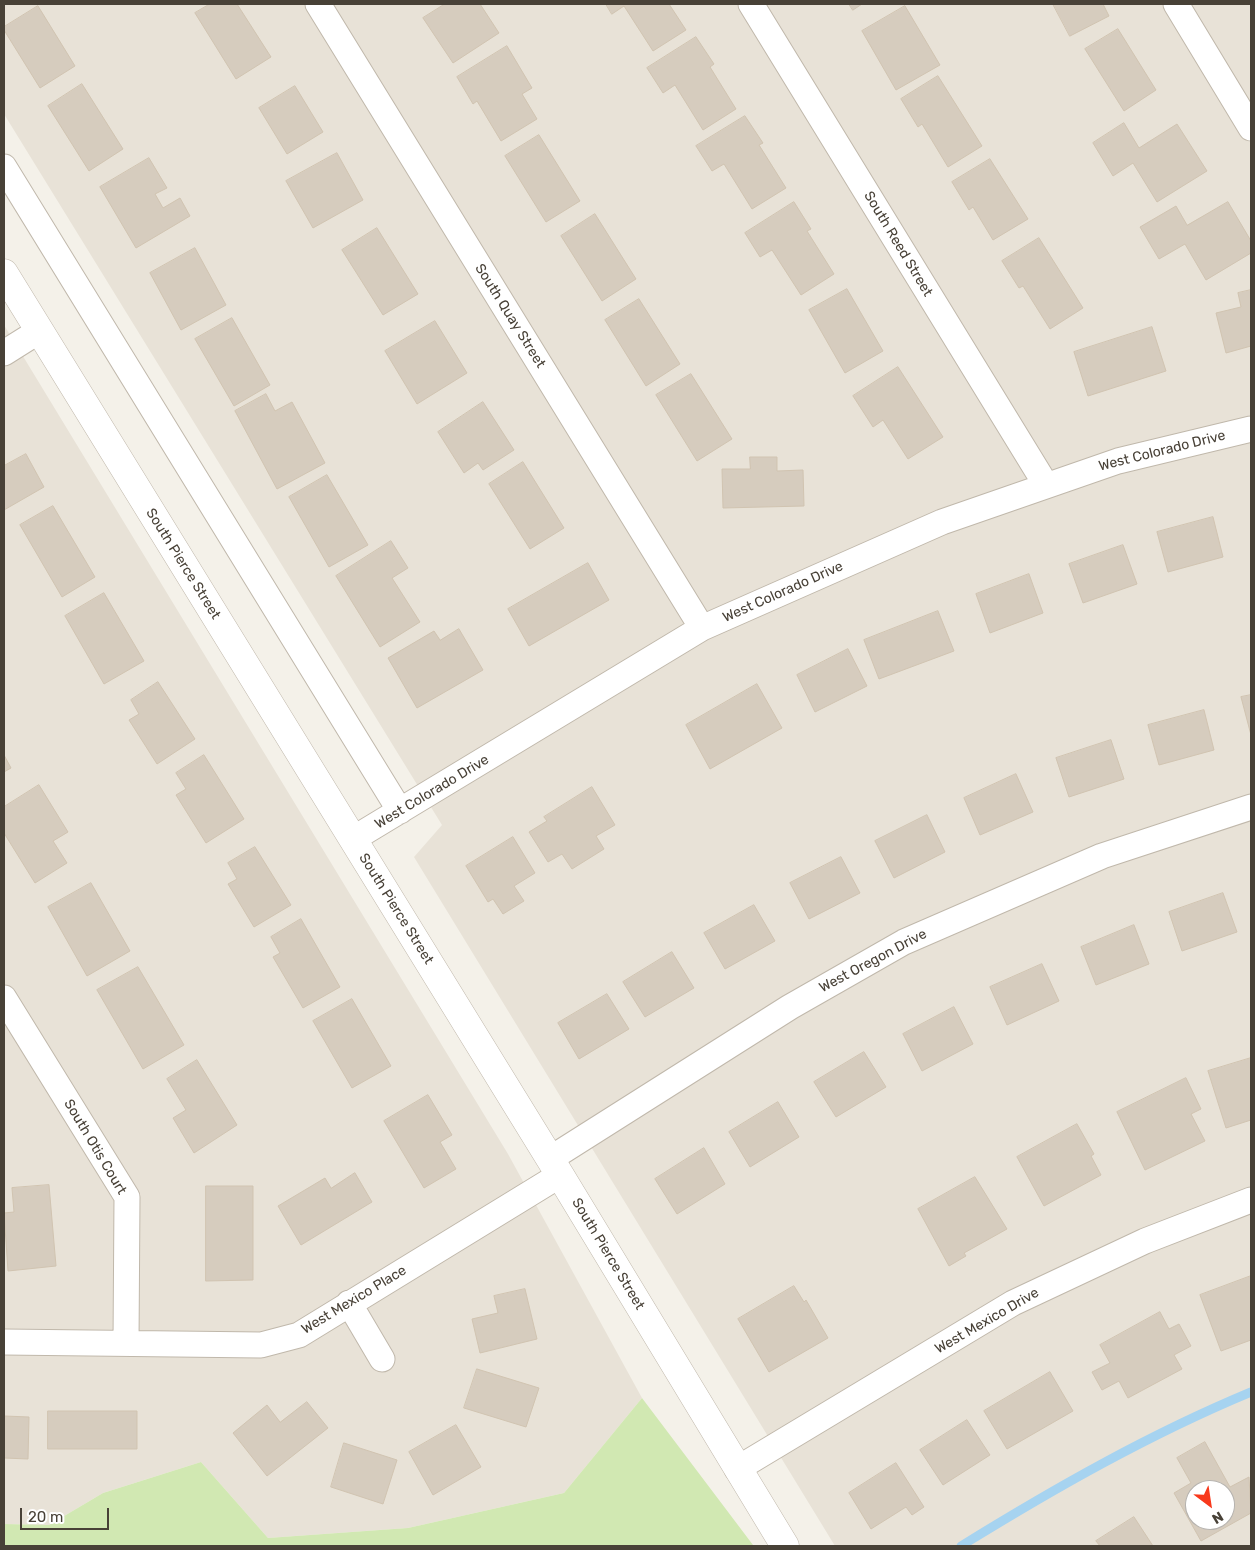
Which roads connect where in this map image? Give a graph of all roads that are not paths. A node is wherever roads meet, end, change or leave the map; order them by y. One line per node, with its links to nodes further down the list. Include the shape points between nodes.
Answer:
1 (318, 4): 11 (street, South Quay Street)
2 (751, 4): 10 (street, South Reed Street)
3 (1176, 4): 4 (street)
4 (1251, 128)
5 (4, 167): 13 (street)
6 (4, 273): 7 (street, South Pierce Street)
7 (39, 331): 8 (street); 14 (street, South Pierce Street)
8 (4, 353)
9 (1251, 429): 10 (street, West Colorado Drive, via 1118,461)
10 (1046, 485): 11 (street, West Colorado Drive, via 942,522)
11 (702, 628): 13 (street, West Colorado Drive)
12 (1251, 807): 16 (street, West Oregon Drive, via 1102,856 904,942 790,1007)
13 (400, 811): 14 (street, West Colorado Drive)
14 (353, 840): 16 (street, South Pierce Street)
15 (4, 998): 20 (street, South Otis Court, via 127,1197)
16 (555, 1167): 18 (street, West Mexico Place); 22 (street, South Pierce Street)
17 (1251, 1200): 22 (street, West Mexico Drive, via 1145,1241 1013,1303)
18 (349, 1304): 20 (street, West Mexico Place, via 298,1335 261,1345); 21 (street)
19 (4, 1342): 20 (street, West Mexico Place)
20 (126, 1342)
21 (382, 1358)
22 (737, 1469): 23 (street, South Pierce Street)
23 (785, 1546)

